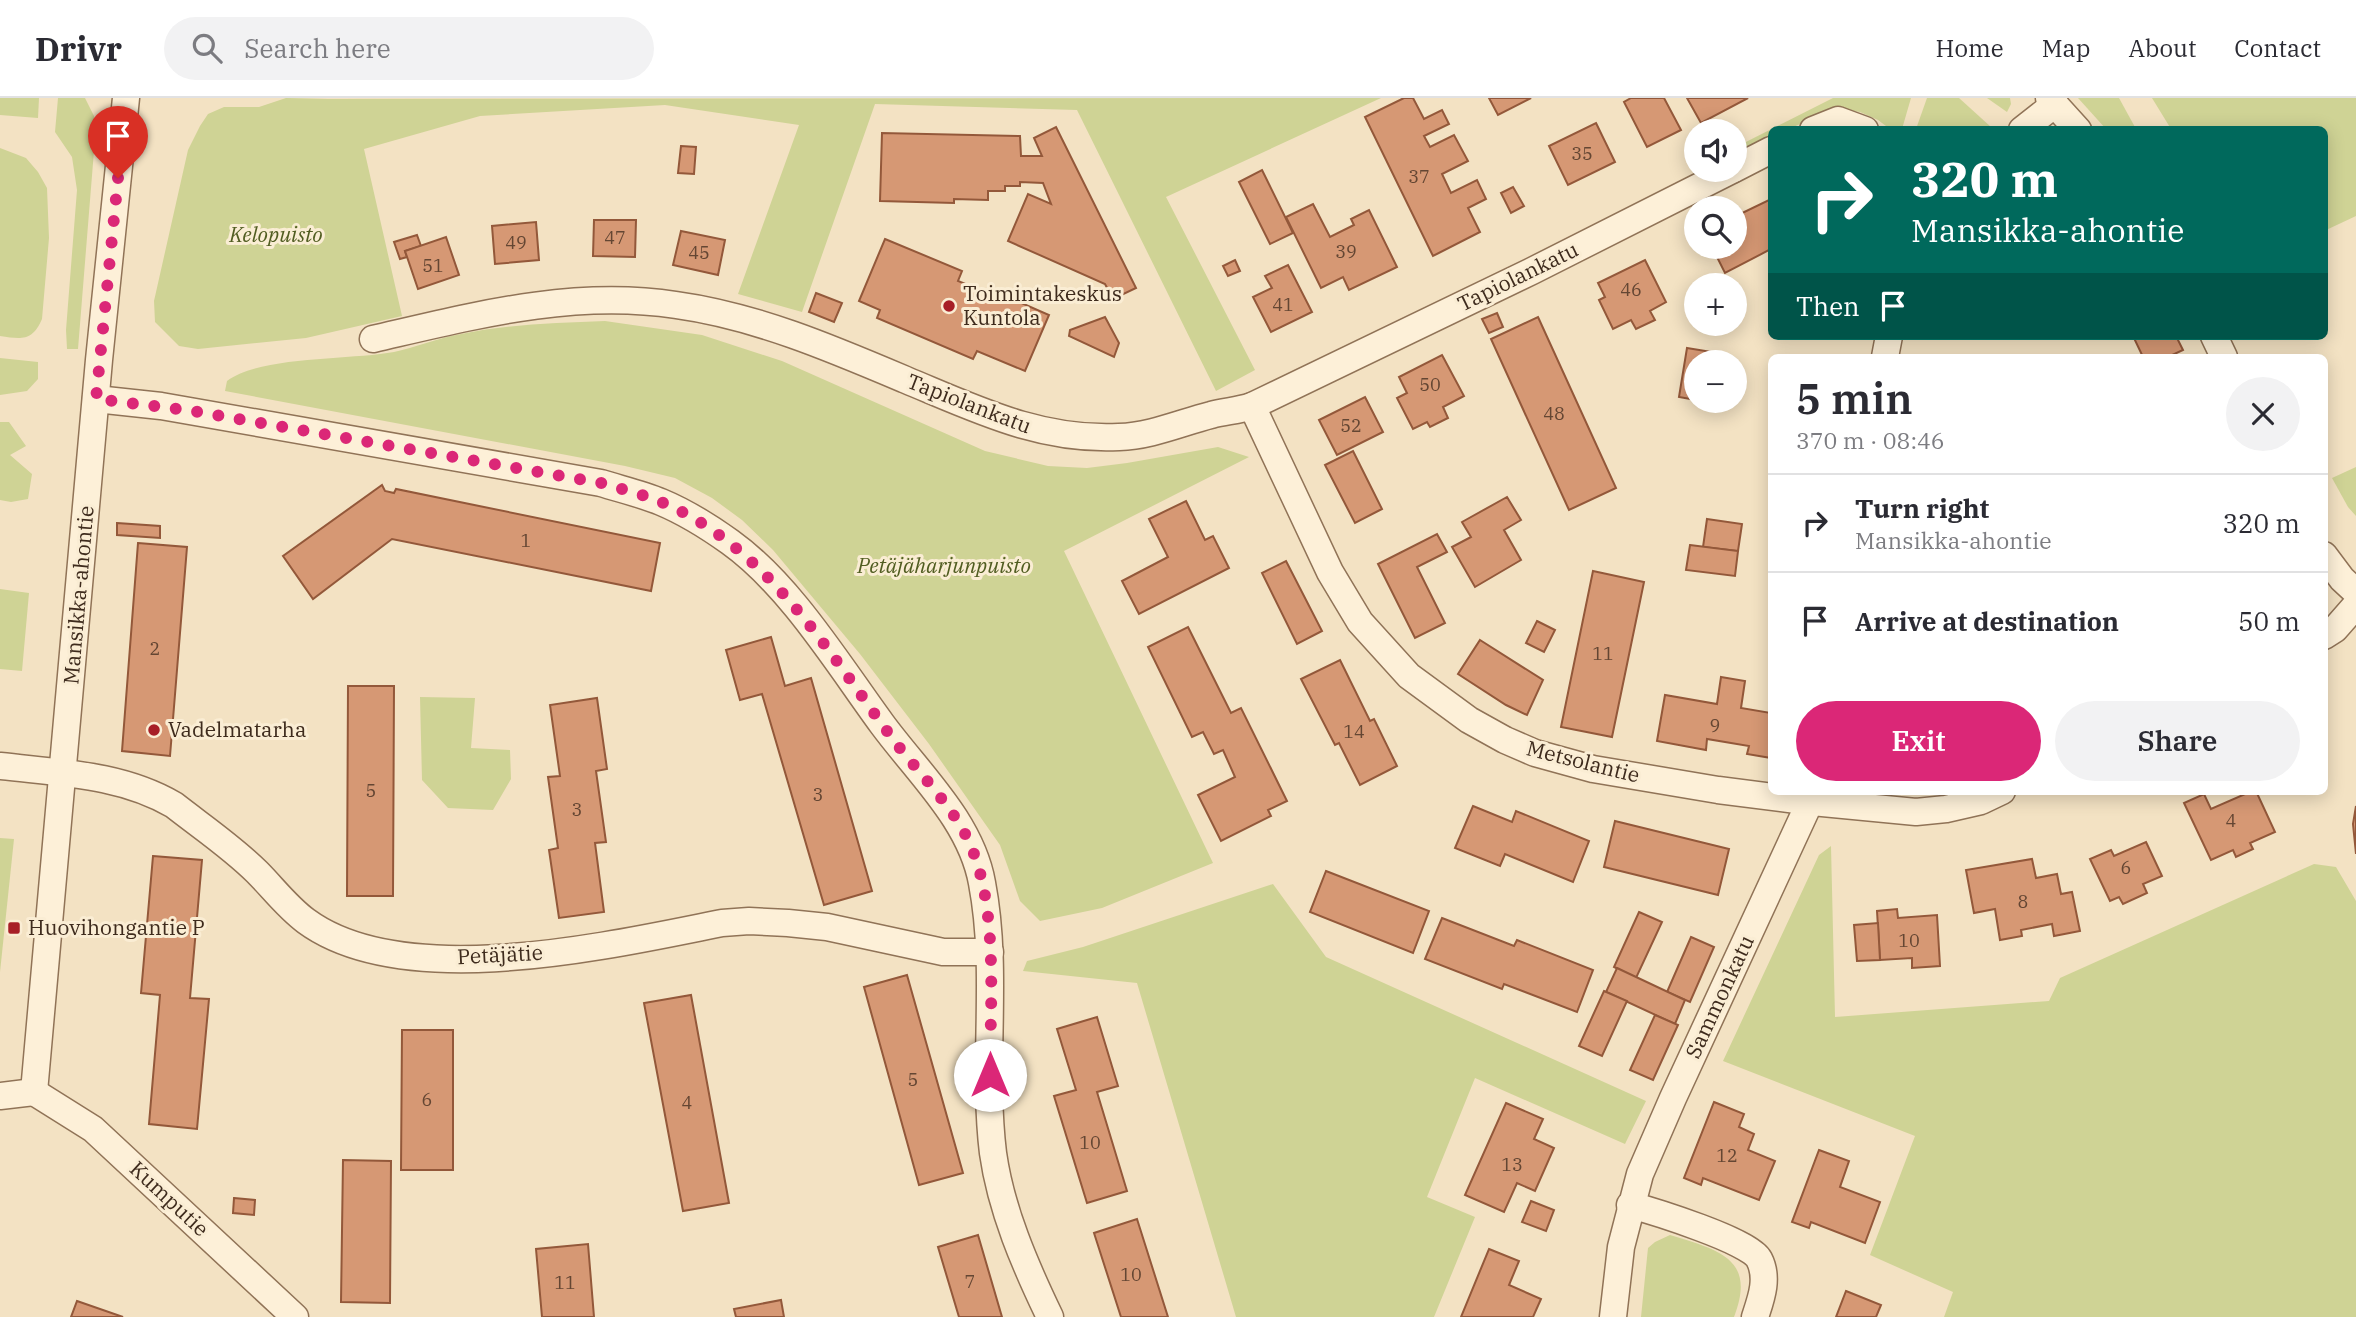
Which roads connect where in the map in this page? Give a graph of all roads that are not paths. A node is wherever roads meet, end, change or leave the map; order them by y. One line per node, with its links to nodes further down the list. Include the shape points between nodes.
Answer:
1 (126, 98): 11 (street, Mansikka-ahontie)
2 (2052, 101): 5 (street); 6 (street)
3 (1823, 126): 4 (street, via 1838,120)
4 (1855, 126)
5 (2026, 126)
6 (2074, 126)
7 (1768, 152): 8 (street, Tapiolankatu)
8 (1747, 162)
9 (1707, 182): 12 (street, Tapiolankatu)
10 (373, 340): 12 (street, Tapiolankatu, via 549,302 645,301 717,312 780,331 1003,421 1044,432 1120,437 1166,430)
11 (96, 399): 18 (street, Mansikka-ahontie); 22 (street, via 187,410 601,483 693,518 765,572 957,823 974,852 982,880)
12 (1252, 406): 19 (street, Metsolantie, via 1346,601 1384,650 1437,699 1505,740 1545,756 1718,790)
13 (2328, 560): 14 (street)
14 (2356, 592)
15 (2356, 605): 16 (street)
16 (2328, 633)
17 (0, 766): 18 (street, Petäjätie)
18 (62, 772): 22 (street, Petäjätie, via 116,781 159,796 255,870 307,921 380,953 465,959 545,954 749,921 827,928 943,952); 23 (street, Mansikka-ahontie)
19 (1768, 793)
20 (1992, 795): 21 (street, Metsolantie, via 1969,804 1916,812)
21 (1813, 796): 25 (street, Sammonkatu, via 1667,1110)
22 (990, 952): 27 (street, via 990,1101 995,1162 1008,1221)
23 (34, 1092): 24 (street); 26 (street, Kumputie, via 93,1129)
24 (0, 1096)
25 (1630, 1205): 28 (street, Sammonkatu, via 1620,1247); 29 (street, via 1747,1247 1759,1259 1763,1274 1764,1293)
26 (295, 1317)
27 (1050, 1317)
28 (1613, 1317)
29 (1755, 1317)

